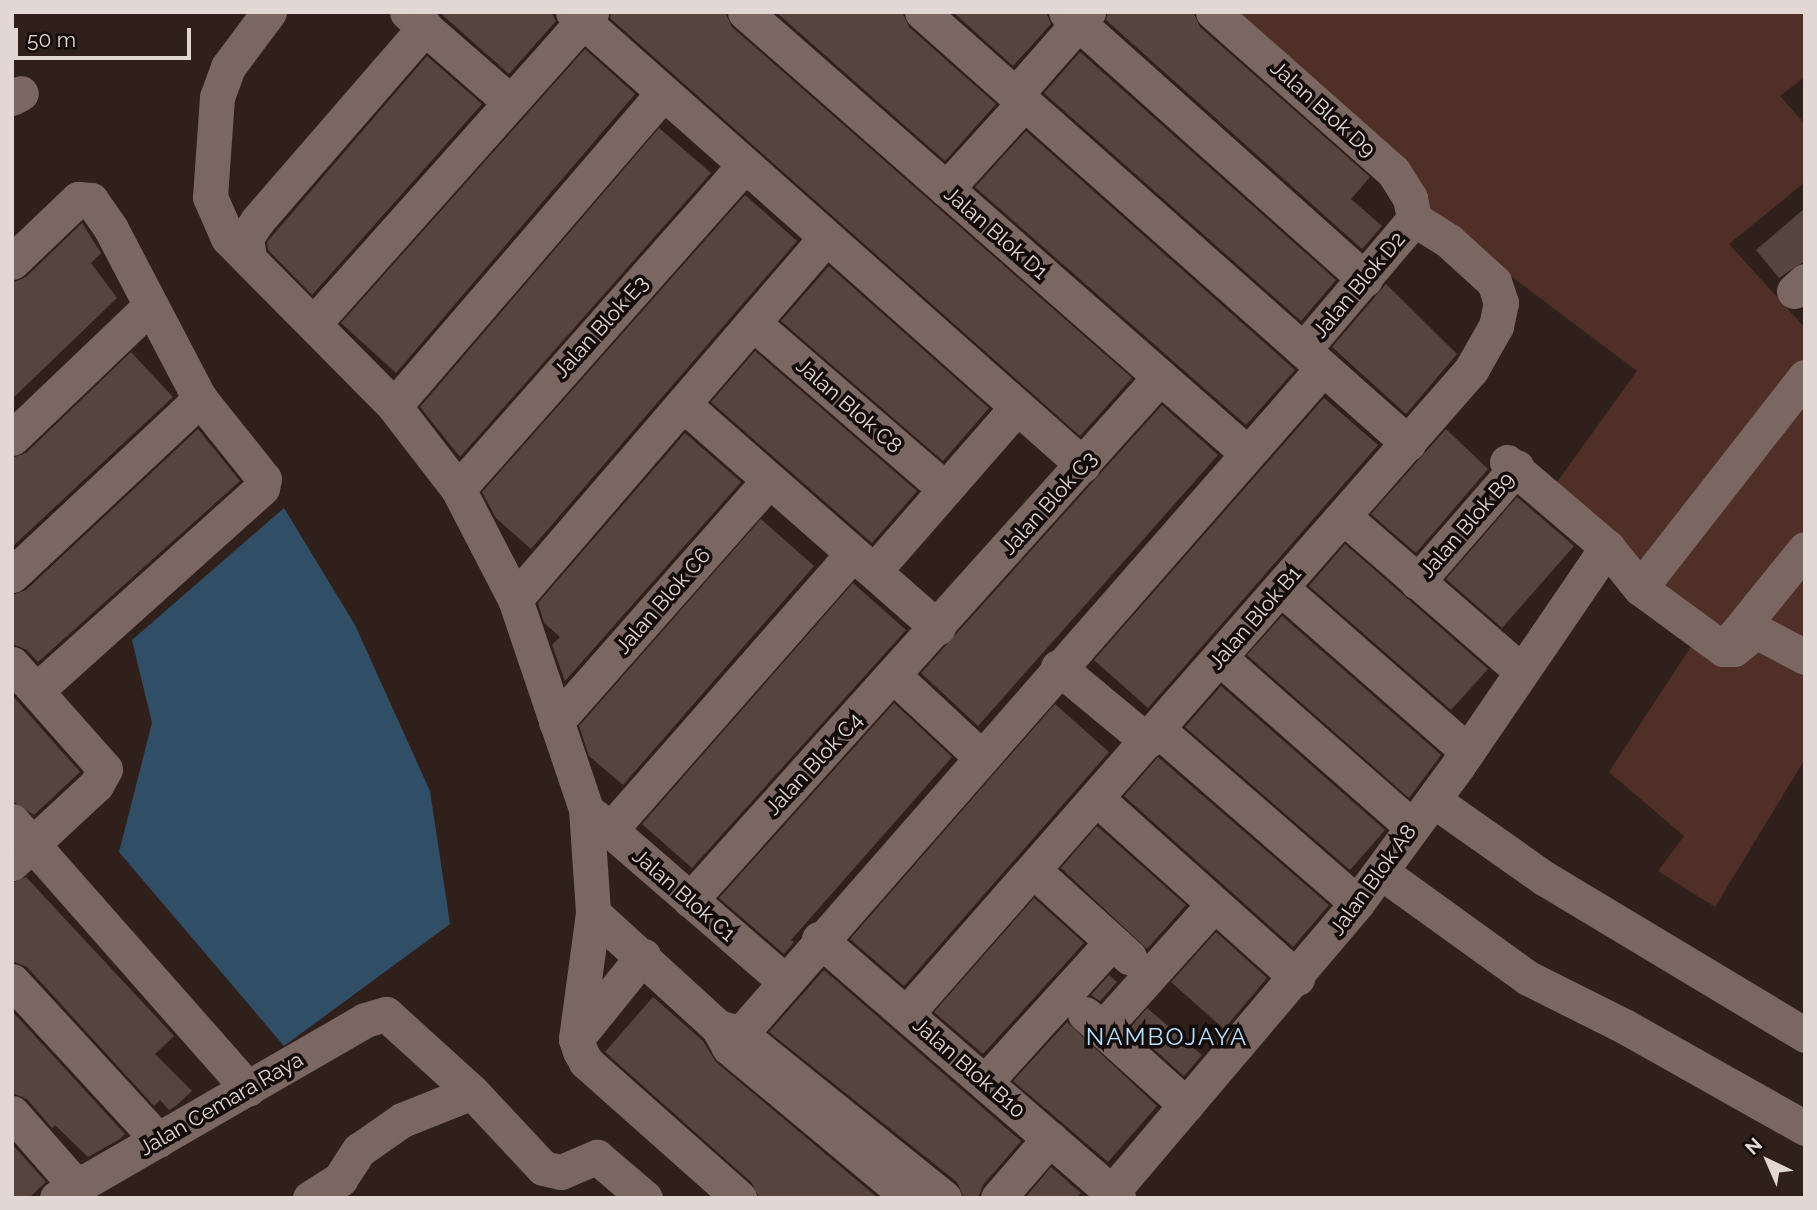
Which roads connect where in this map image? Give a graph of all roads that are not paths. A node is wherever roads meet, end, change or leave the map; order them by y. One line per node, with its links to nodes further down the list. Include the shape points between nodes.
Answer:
1 (269, 12): 15 (street, via 228,67 217,97 210,197 228,237)
2 (745, 12): 12 (street, Jalan Blok D1)
3 (922, 12): 9 (street)
4 (1213, 12): 13 (street, Jalan Blok D9, via 1393,171 1410,198)
5 (582, 15): 8 (street); 10 (street)
6 (1077, 16): 9 (street); 17 (street)
7 (416, 20): 10 (street); 15 (street, via 257,221 246,237)
8 (662, 94): 11 (street); 26 (street)
9 (1020, 99): 12 (street); 21 (street)
10 (509, 101): 19 (street)
11 (744, 166): 14 (street); 33 (street, Jalan Blok E3)
12 (946, 189): 22 (street, Jalan Blok D1)
13 (1414, 219): 17 (street, Jalan Blok D2); 29 (street, Jalan Blok B1, via 1471,259 1494,282 1502,303 1496,326 1471,370)
14 (826, 238): 20 (street); 27 (street)
15 (249, 257): 19 (street)
16 (12, 262): 18 (street, via 78,199 92,200)
17 (1365, 279): 21 (street, Jalan Blok D2)
18 (150, 306): 24 (street); 28 (street)
19 (315, 322): 26 (street)
20 (753, 323): 25 (street); 34 (street, Jalan Blok C8)
21 (1313, 359): 29 (street); 30 (street, Jalan Blok D2)
22 (1160, 377): 30 (street, Jalan Blok D1); 31 (street, Jalan Blok C3)
23 (1805, 377): 41 (street)
24 (200, 399): 39 (street); 52 (street, via 259,468 262,488)
25 (683, 404): 32 (street); 43 (street)
26 (394, 406): 33 (street)
27 (1017, 407): 31 (street); 34 (street)
28 (12, 438)
29 (1408, 443): 35 (street, Jalan Blok B1)
30 (1247, 453): 49 (street, Jalan Blok D2)
31 (1083, 465): 44 (street, Jalan Blok C3)
32 (769, 480): 38 (street); 53 (street, Jalan Blok C6)
33 (458, 489): 43 (street)
34 (945, 489): 38 (street)
35 (1344, 517): 40 (street); 42 (street, Jalan Blok B1)
36 (1607, 547): 40 (street, Jalan Blok B9, via 1512,465); 41 (street); 50 (street, Jalan Blok A8)
37 (1805, 549): 45 (street)
38 (863, 562): 44 (street); 59 (street)
39 (12, 575)
40 (1417, 582): 50 (street)
41 (1640, 588): 45 (street)
42 (1281, 589): 47 (street, Jalan Blok B1); 55 (street)
43 (515, 599): 53 (street)
44 (938, 628): 51 (street, Jalan Blok C4)
45 (1723, 649): 46 (street, via 1734,649 1756,631)
46 (1805, 657)
47 (1220, 658): 54 (street, Jalan Blok B1); 60 (street)
48 (12, 664): 52 (street)
49 (1058, 667): 54 (street); 56 (street, Jalan Blok D2)
50 (1521, 671): 55 (street, Jalan Blok A8)
51 (895, 677): 56 (street); 64 (street, Jalan Blok C4)
52 (37, 690): 61 (street, via 105,769 96,785)
53 (556, 722): 59 (street)
54 (1152, 735): 57 (street, Jalan Blok B1); 66 (street)
55 (1466, 750): 58 (street, Jalan Blok A8)
56 (980, 756): 68 (street, Jalan Blok D2)
57 (1096, 798): 62 (street, Jalan Blok B1); 65 (street)
58 (1433, 800): 60 (street, Jalan Blok A8); 78 (street, via 1544,878)
59 (598, 820): 64 (street, Jalan Blok C1); 67 (street)
60 (1411, 826): 63 (street, Jalan Blok A8)
61 (19, 842): 82 (street)
62 (1033, 870): 69 (street); 76 (street, Jalan Blok B1)
63 (1381, 872): 66 (street, Jalan Blok A8); 86 (street, via 1528,978 1624,1026)
64 (690, 900): 74 (street, Jalan Blok C1)
65 (1214, 904): 71 (street); 72 (street)
66 (1357, 904): 72 (street, Jalan Blok A8)
67 (593, 913): 70 (street); 80 (street)
68 (819, 939): 74 (street, Jalan Blok D2); 76 (street, Jalan Blok B10)
69 (1112, 942): 71 (street); 75 (street)
70 (643, 956): 79 (street); 80 (street)
71 (1149, 976): 77 (street)
72 (1297, 978): 84 (street, Jalan Blok A8)
73 (12, 981): 88 (street)
74 (783, 981): 79 (street, Jalan Blok D2)
75 (1064, 995): 77 (street); 81 (street)
76 (906, 1014): 81 (street, Jalan Blok B10)
77 (1102, 1029): 84 (street)
78 (1805, 1035)
79 (729, 1036): 94 (street); 95 (street)
80 (576, 1039): 93 (street, via 586,1062)
81 (985, 1082): 87 (street, Jalan Blok B10)
82 (248, 1089): 83 (street, Jalan Cemara Raya, via 365,1020 386,1014); 88 (street, Jalan Cemara Raya)
83 (472, 1092): 91 (street, via 402,1120 359,1150 340,1179); 92 (street, via 543,1168 561,1172 597,1157)
84 (1186, 1105): 90 (street, Jalan Blok A8)
85 (12, 1113): 89 (street)
86 (1805, 1128)
87 (1050, 1138): 90 (street, Jalan Blok B10); 96 (street)
88 (158, 1140): 89 (street, Jalan Cemara Raya)
89 (67, 1192)
90 (1115, 1195)
91 (310, 1198)
92 (645, 1198)
93 (739, 1198)
94 (910, 1198)
95 (944, 1198)
96 (998, 1198)

